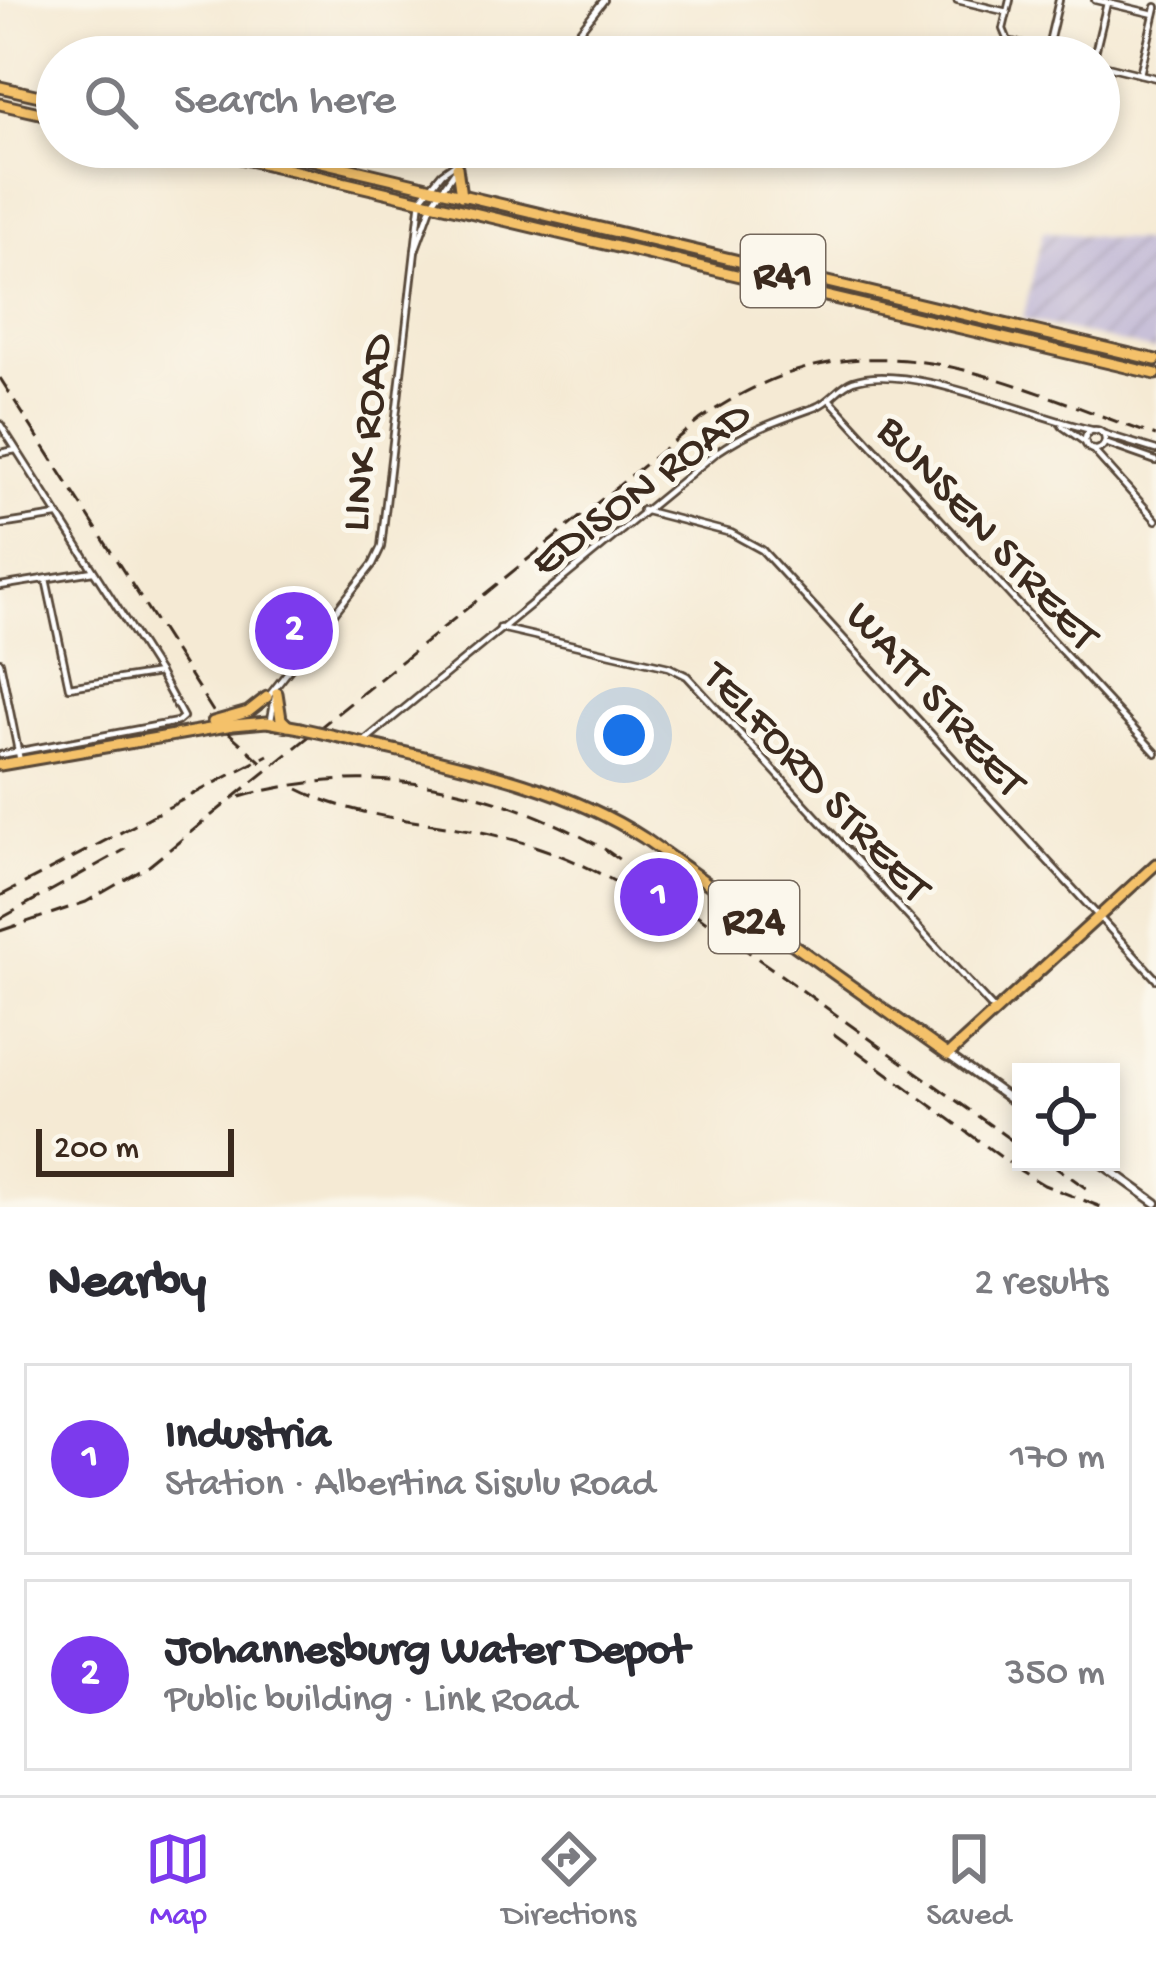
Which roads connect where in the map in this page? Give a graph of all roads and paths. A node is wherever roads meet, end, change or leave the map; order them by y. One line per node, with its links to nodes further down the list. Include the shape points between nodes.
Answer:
1 (604, 0): 9 (street)
2 (956, 0): 7 (street)
3 (1010, 0): 7 (street)
4 (1059, 0): 11 (street)
5 (1095, 0): 6 (street)
6 (1107, 3): 8 (street); 12 (street)
7 (1007, 12): 10 (street)
8 (1155, 12): 14 (street)
9 (576, 36)
10 (1006, 36)
11 (1051, 36)
12 (1101, 36)
13 (1120, 68): 14 (street)
14 (1140, 74): 15 (street)
15 (1156, 78)
16 (0, 88): 17 (main road)
17 (36, 96)
18 (0, 104): 19 (main road)
19 (36, 112)
20 (286, 168): 28 (main road, R41)
21 (348, 168): 25 (main road, R41)
22 (454, 168): 25 (street)
23 (456, 168): 26 (street, LINK ROAD)
24 (458, 168): 27 (main road)
25 (428, 187): 26 (main road, R41); 28 (street)
26 (440, 190): 27 (main road, R41); 29 (street, LINK ROAD)
27 (461, 196): 31 (main road, R41)
28 (421, 199): 29 (main road, R41); 30 (street, LINK ROAD)
29 (434, 202): 30 (street, LINK ROAD); 32 (main road, R41)
30 (415, 251): 58 (street, LINK ROAD, via 382,547)
31 (731, 260): 32 (main road); 33 (main road, R41)
32 (728, 272): 34 (main road, R41)
33 (1035, 331): 34 (main road); 35 (main road, R41)
34 (1032, 345): 36 (main road, R41)
35 (1156, 360)
36 (1156, 374)
37 (830, 400): 38 (street, EDISON ROAD, via 854,381 898,380 956,389); 48 (street, EDISON ROAD, via 738,438); 63 (street, BUNSEN STREET)
38 (1057, 423): 40 (street, EDISON ROAD); 41 (street, EDISON ROAD)
39 (0, 424): 42 (street)
40 (1102, 439): 41 (street, via 1088,434); 43 (street); 44 (street); 46 (street, EDISON ROAD); 47 (street)
41 (1086, 443): 43 (street, EDISON ROAD)
42 (16, 450): 45 (street); 49 (street)
43 (1093, 450): 47 (street, EDISON ROAD)
44 (1156, 450)
45 (0, 453)
46 (1156, 461)
47 (1103, 463): 50 (street, EDISON ROAD)
48 (642, 511): 55 (street, EDISON ROAD); 68 (street, WATT STREET, via 731,533 763,550)
49 (57, 515): 51 (street); 52 (street)
50 (1156, 520)
51 (0, 526)
52 (93, 571): 53 (street); 57 (street)
53 (46, 579): 54 (street); 57 (street, via 69,687)
54 (0, 586)
55 (500, 628): 62 (street, EDISON ROAD); 70 (street, TELFORD STREET, via 687,676)
56 (0, 662): 65 (street)
57 (159, 673): 65 (street, via 182,713 177,722)
58 (272, 695): 59 (street); 59 (street, via 260,712); 60 (main road, via 281,719); 61 (main road, via 242,715)
59 (266, 722): 60 (main road, R24); 61 (main road, R24)
60 (294, 727): 62 (main road, R24, bridge)
61 (160, 738): 65 (main road, R24)
62 (362, 743): 71 (main road, R24, via 531,785 614,819)
63 (1156, 753)
64 (0, 755): 65 (street)
65 (19, 756): 66 (main road, R24)
66 (0, 765)
67 (1156, 864): 68 (main road)
68 (1099, 916): 69 (street, WATT STREET); 70 (main road)
69 (1156, 979)
70 (995, 1011): 71 (main road)
71 (948, 1055): 72 (street)
72 (1012, 1101)
73 (1112, 1171): 74 (street)
74 (1156, 1203)

